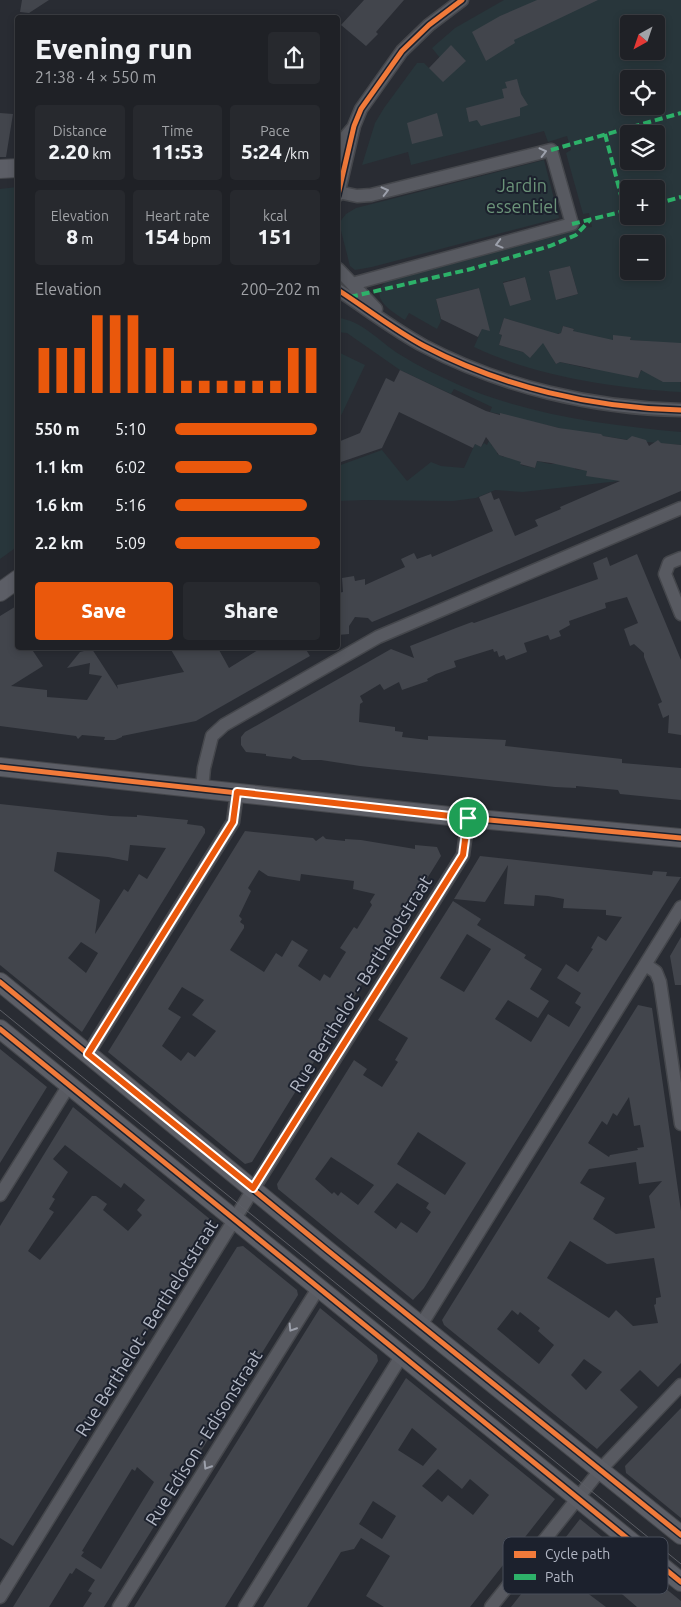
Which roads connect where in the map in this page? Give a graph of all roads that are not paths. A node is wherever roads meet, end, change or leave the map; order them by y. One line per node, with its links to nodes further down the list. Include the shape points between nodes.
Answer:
1 (462, 0): 2 (street, via 429,24 402,50 361,109)
2 (354, 126): 3 (street); 8 (street)
3 (340, 146)
4 (15, 168): 5 (main road)
5 (0, 169)
6 (15, 177): 7 (main road)
7 (0, 178)
8 (340, 185)
9 (340, 193): 11 (street, one-way to 11, via 371,195 551,150 572,224)
10 (340, 271): 11 (street)
11 (352, 284): 13 (street)
12 (340, 291): 13 (street)
13 (388, 322): 14 (street, via 423,345 463,364 514,382 571,398 644,409)
14 (681, 410)
15 (681, 508): 23 (street, via 378,637 224,725 212,736)
16 (681, 558): 21 (street, via 669,563 665,574)
17 (15, 569): 18 (main road)
18 (0, 578)
19 (15, 581): 20 (main road)
20 (0, 592)
21 (681, 614)
22 (0, 767): 23 (main road)
23 (202, 788): 24 (main road)
24 (237, 792): 25 (main road); 31 (street, via 233,822)
25 (468, 818): 26 (main road); 34 (street, Rue Berthelot - Berthelotstraat, via 463,855)
26 (681, 838)
27 (681, 907): 28 (street)
28 (646, 964): 33 (street, via 656,972 660,982); 38 (street)
29 (0, 982): 31 (main road)
30 (0, 1030): 32 (main road)
31 (88, 1054): 34 (main road)
32 (69, 1086): 35 (street); 36 (main road)
33 (681, 1124)
34 (253, 1188): 36 (street, Rue Berthelot - Berthelotstraat); 38 (main road)
35 (0, 1195)
36 (234, 1220): 37 (main road); 49 (street, Rue Berthelot - Berthelotstraat)
37 (318, 1287): 39 (main road); 50 (street, Rue Edison - Edisonstraat, one-way to 50)
38 (421, 1325): 41 (main road)
39 (402, 1355): 42 (main road); 51 (street)
40 (681, 1385): 41 (street)
41 (601, 1469): 42 (street); 43 (main road)
42 (576, 1498): 44 (street); 45 (main road)
43 (681, 1535)
44 (546, 1537)
45 (625, 1537)
46 (668, 1572): 47 (main road)
47 (681, 1582)
48 (503, 1592): 52 (street)
49 (0, 1597)
50 (119, 1607)
51 (245, 1607)
52 (491, 1607)

